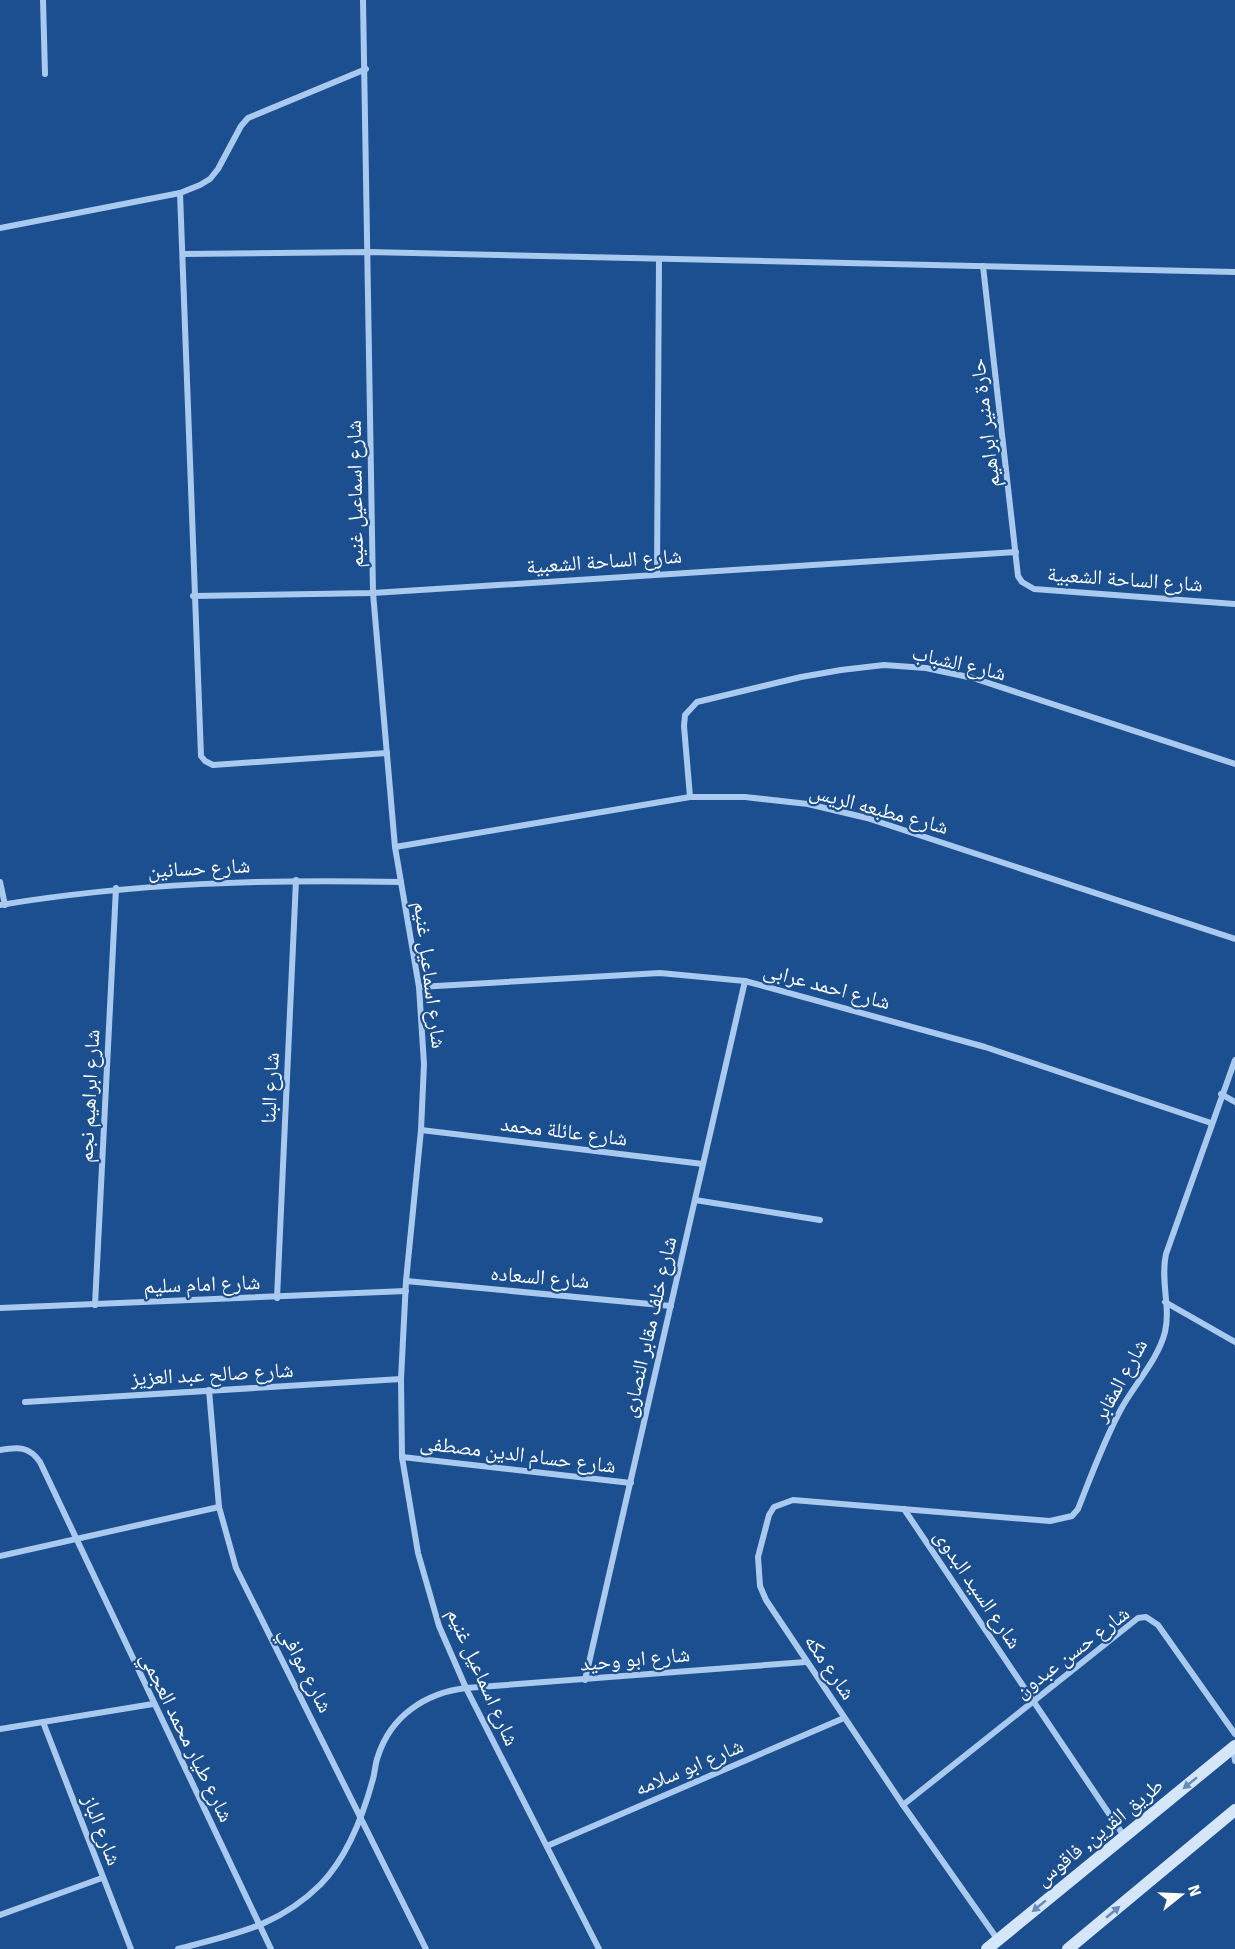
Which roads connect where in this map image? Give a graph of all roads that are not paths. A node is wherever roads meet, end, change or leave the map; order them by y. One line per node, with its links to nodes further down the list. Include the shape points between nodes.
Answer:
1 (43, 0): 4 (street)
2 (363, 0): 3 (street, شارع اسماعيل غنيم)
3 (366, 69): 5 (street, via 248,118 210,179); 7 (street, شارع اسماعيل غنيم)
4 (45, 74)
5 (180, 193): 6 (street); 8 (street)
6 (0, 228)
7 (369, 252): 8 (street); 9 (street); 15 (street, شارع اسماعيل غنيم)
8 (183, 254): 16 (street)
9 (659, 259): 10 (street); 13 (street)
10 (983, 266): 11 (street); 12 (street, حارة منير ابراهيم)
11 (1235, 273)
12 (1016, 552): 13 (street, شارع الساحة الشعبية); 14 (street, حارة منير ابراهيم)
13 (657, 574): 15 (street, شارع الساحة الشعبية)
14 (1018, 576): 17 (street, شارع الساحة الشعبية, via 1034,589)
15 (373, 593): 16 (street, شارع الساحة الشعبية); 18 (street, شارع اسماعيل غنيم)
16 (193, 596): 18 (street, via 201,756 213,765)
17 (1235, 604)
18 (387, 753): 21 (street, شارع اسماعيل غنيم)
19 (1235, 764): 20 (street, شارع الشباب, via 973,678 926,668 884,665 801,677 697,702 685,715 684,726)
20 (690, 797): 21 (street, شارع مطبعه الريس); 27 (street, شارع مطبعه الريس, via 745,797 808,804 867,818)
21 (395, 847): 24 (street, شارع اسماعيل غنيم)
22 (296, 880): 24 (street, شارع حسانين); 25 (street, شارع حسانين); 40 (street, شارع البنا)
23 (0, 882): 26 (street)
24 (401, 882): 29 (street, شارع اسماعيل غنيم)
25 (116, 888): 26 (street, شارع حسانين); 42 (street, شارع ابراهيم نجم)
26 (3, 905)
27 (1235, 939)
28 (746, 981): 29 (street, شارع احمد عرابى, via 660,974); 33 (street, شارع احمد عرابى, via 985,1047); 35 (street, شارع خلف مقابر النصارى)
29 (419, 987): 34 (street, شارع اسماعيل غنيم, via 424,1064)
30 (1235, 1060): 31 (street, شارع المقابر)
31 (1221, 1094): 32 (street); 33 (street, شارع المقابر)
32 (1235, 1102)
33 (1211, 1123): 41 (street, شارع المقابر, via 1166,1254 1162,1278)
34 (421, 1130): 35 (street, شارع عائلة محمد); 38 (street, شارع اسماعيل غنيم)
35 (703, 1164): 36 (street, شارع خلف مقابر النصارى)
36 (694, 1200): 37 (street); 43 (street, شارع خلف مقابر النصارى)
37 (820, 1220)
38 (406, 1281): 39 (street, شارع اسماعيل غنيم); 43 (street, شارع السعاده)
39 (405, 1291): 40 (street, شارع امام سليم); 46 (street, شارع اسماعيل غنيم)
40 (277, 1298): 42 (street, شارع امام سليم)
41 (1165, 1302): 45 (street); 53 (street, شارع المقابر, via 1165,1331 1160,1344 1120,1410 1072,1516 1050,1521)
42 (95, 1305): 44 (street, شارع امام سليم)
43 (671, 1306): 51 (street, شارع خلف مقابر النصارى)
44 (0, 1308)
45 (1235, 1342)
46 (401, 1379): 47 (street, شارع صالح عبد العزيز); 50 (street, شارع اسماعيل غنيم)
47 (209, 1390): 48 (street, شارع صالح عبد العزيز); 52 (street, شارع موافي)
48 (25, 1402)
49 (0, 1450): 54 (street, شارع طيار محمد العجمي, via 17,1447 34,1454)
50 (402, 1457): 51 (street, شارع حسام الدين مصطفى); 58 (street, شارع اسماعيل غنيم, via 418,1553 438,1626)
51 (631, 1484): 57 (street, شارع خلف مقابر النصارى)
52 (219, 1507): 54 (street); 69 (street, شارع موافي, via 236,1568)
53 (904, 1509): 56 (street, شارع مكه, via 793,1500 774,1507 758,1557 760,1586); 59 (street, شارع السيد البدوى)
54 (75, 1540): 55 (street); 60 (street, شارع طيار محمد العجمي)
55 (0, 1556)
56 (806, 1662): 57 (street, شارع ابو وحيد); 61 (street, شارع مكه)
57 (585, 1680): 58 (street, شارع ابو وحيد)
58 (465, 1688): 69 (street, شارع ابو وحيد, via 427,1698 396,1723 377,1758); 71 (street, شارع اسماعيل غنيم)
59 (1034, 1701): 64 (street, شارع حسن عبدون, via 1132,1622 1146,1617 1158,1625); 67 (street, شارع حسن عبدون); 70 (street, شارع السيد البدوى)
60 (153, 1704): 62 (street); 74 (street, شارع طيار محمد العجمي)
61 (844, 1718): 67 (street, شارع مكه); 71 (street, شارع ابو سلامه)
62 (42, 1722): 63 (street); 72 (street, شارع الباز)
63 (0, 1729)
64 (1235, 1734)
65 (1234, 1747): 66 (street); 70 (main road, طريق القرين, فاقوس, one-way to 70)
66 (1235, 1761)
67 (903, 1805): 75 (street, شارع مكه)
68 (1235, 1810): 82 (main road, one-way to 68)
69 (360, 1815): 74 (street, شارع ابو وحيد, via 338,1862 322,1882 283,1916); 79 (street, شارع موافي)
70 (1124, 1836): 75 (main road, طريق القرين, فاقوس, one-way to 75)
71 (547, 1846): 80 (street, شارع اسماعيل غنيم)
72 (102, 1878): 73 (street); 76 (street, شارع الباز)
73 (0, 1916)
74 (260, 1928): 77 (street, شارع ابو وحيد); 78 (street, شارع طيار محمد العجمي)
75 (998, 1940): 81 (main road, طريق القرين, فاقوس)
76 (131, 1949)
77 (178, 1949)
78 (271, 1949)
79 (426, 1949)
80 (599, 1949)
81 (987, 1949)
82 (1068, 1949)

